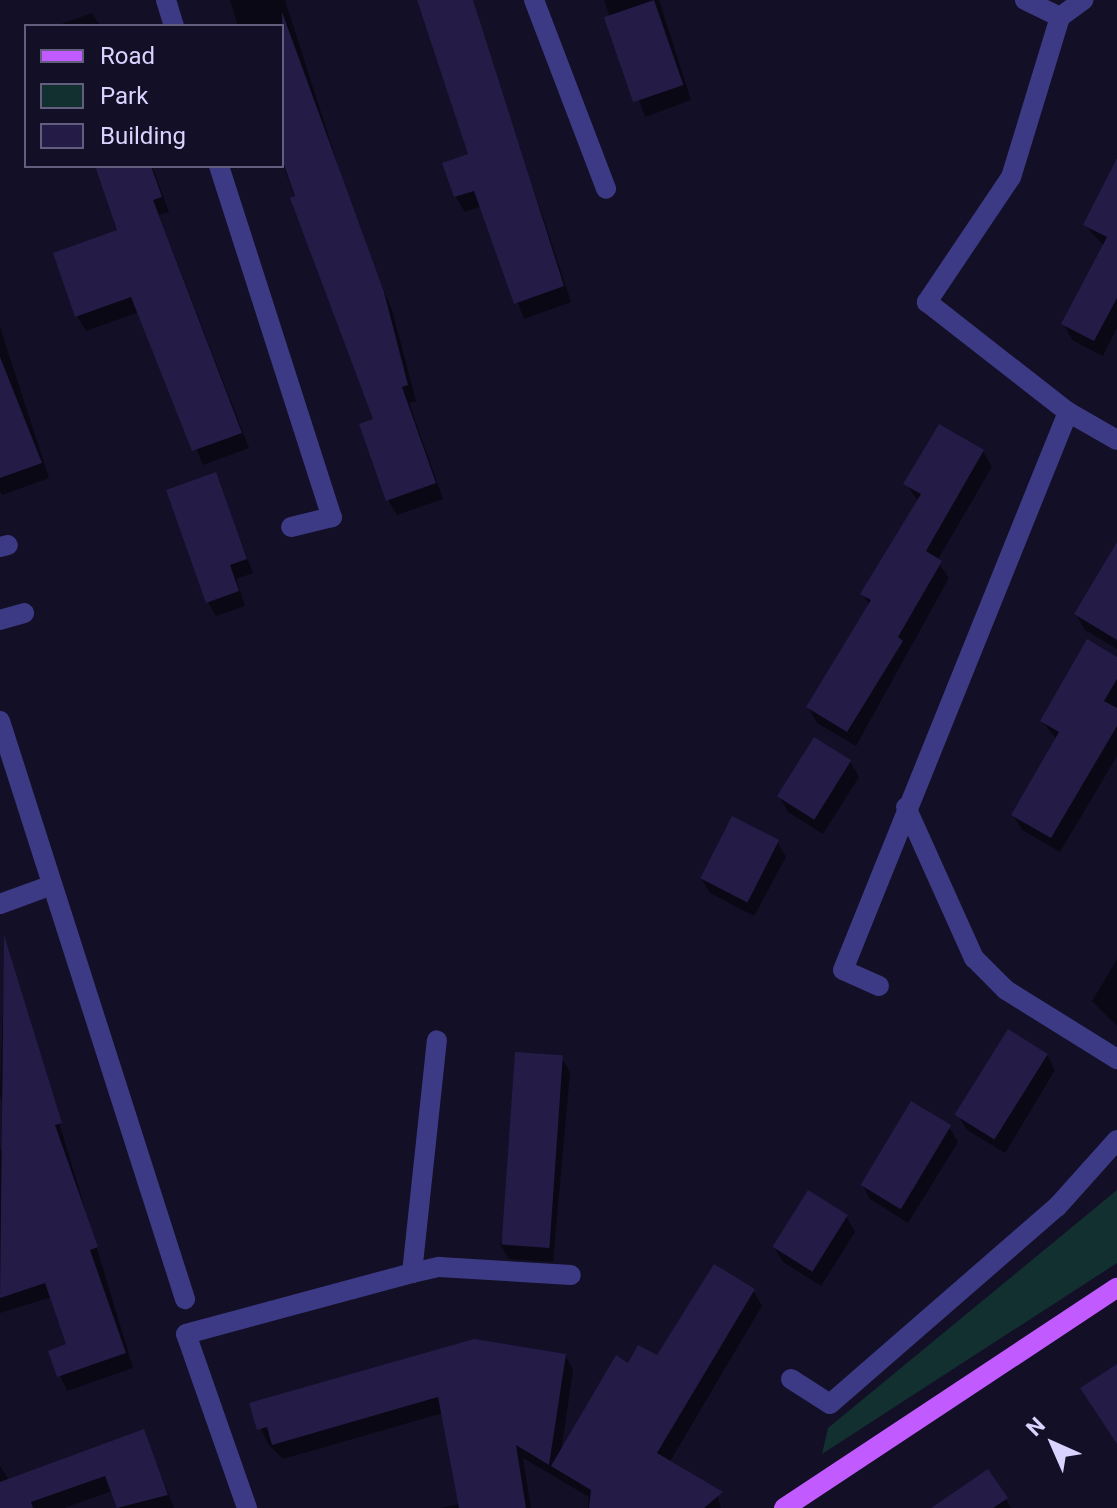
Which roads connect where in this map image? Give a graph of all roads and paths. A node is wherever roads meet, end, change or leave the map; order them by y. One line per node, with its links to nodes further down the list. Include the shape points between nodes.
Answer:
1 (166, 0): 6 (street)
2 (534, 0): 8 (street)
3 (1025, 0): 5 (street)
4 (1083, 0): 5 (street)
5 (1060, 17): 9 (street, via 1011,177 927,302)
6 (173, 24)
7 (220, 168): 11 (street, via 332,517)
8 (606, 189)
9 (1068, 412): 10 (street); 15 (street)
10 (1117, 440)
11 (291, 527)
12 (24, 613): 13 (street)
13 (0, 620)
14 (0, 721): 16 (street)
15 (906, 807): 18 (street, via 843,970); 20 (street, via 974,958 1006,990)
16 (52, 885): 17 (street); 25 (street)
17 (0, 904)
18 (879, 986)
19 (437, 1040): 22 (street)
20 (1117, 1059)
21 (1117, 1140): 26 (street, via 1057,1207 830,1404)
22 (412, 1273): 23 (street, via 439,1267); 27 (street, via 186,1334)
23 (571, 1275)
24 (1117, 1288): 28 (main road)
25 (185, 1299)
26 (791, 1379)
27 (247, 1508)
28 (784, 1508)

